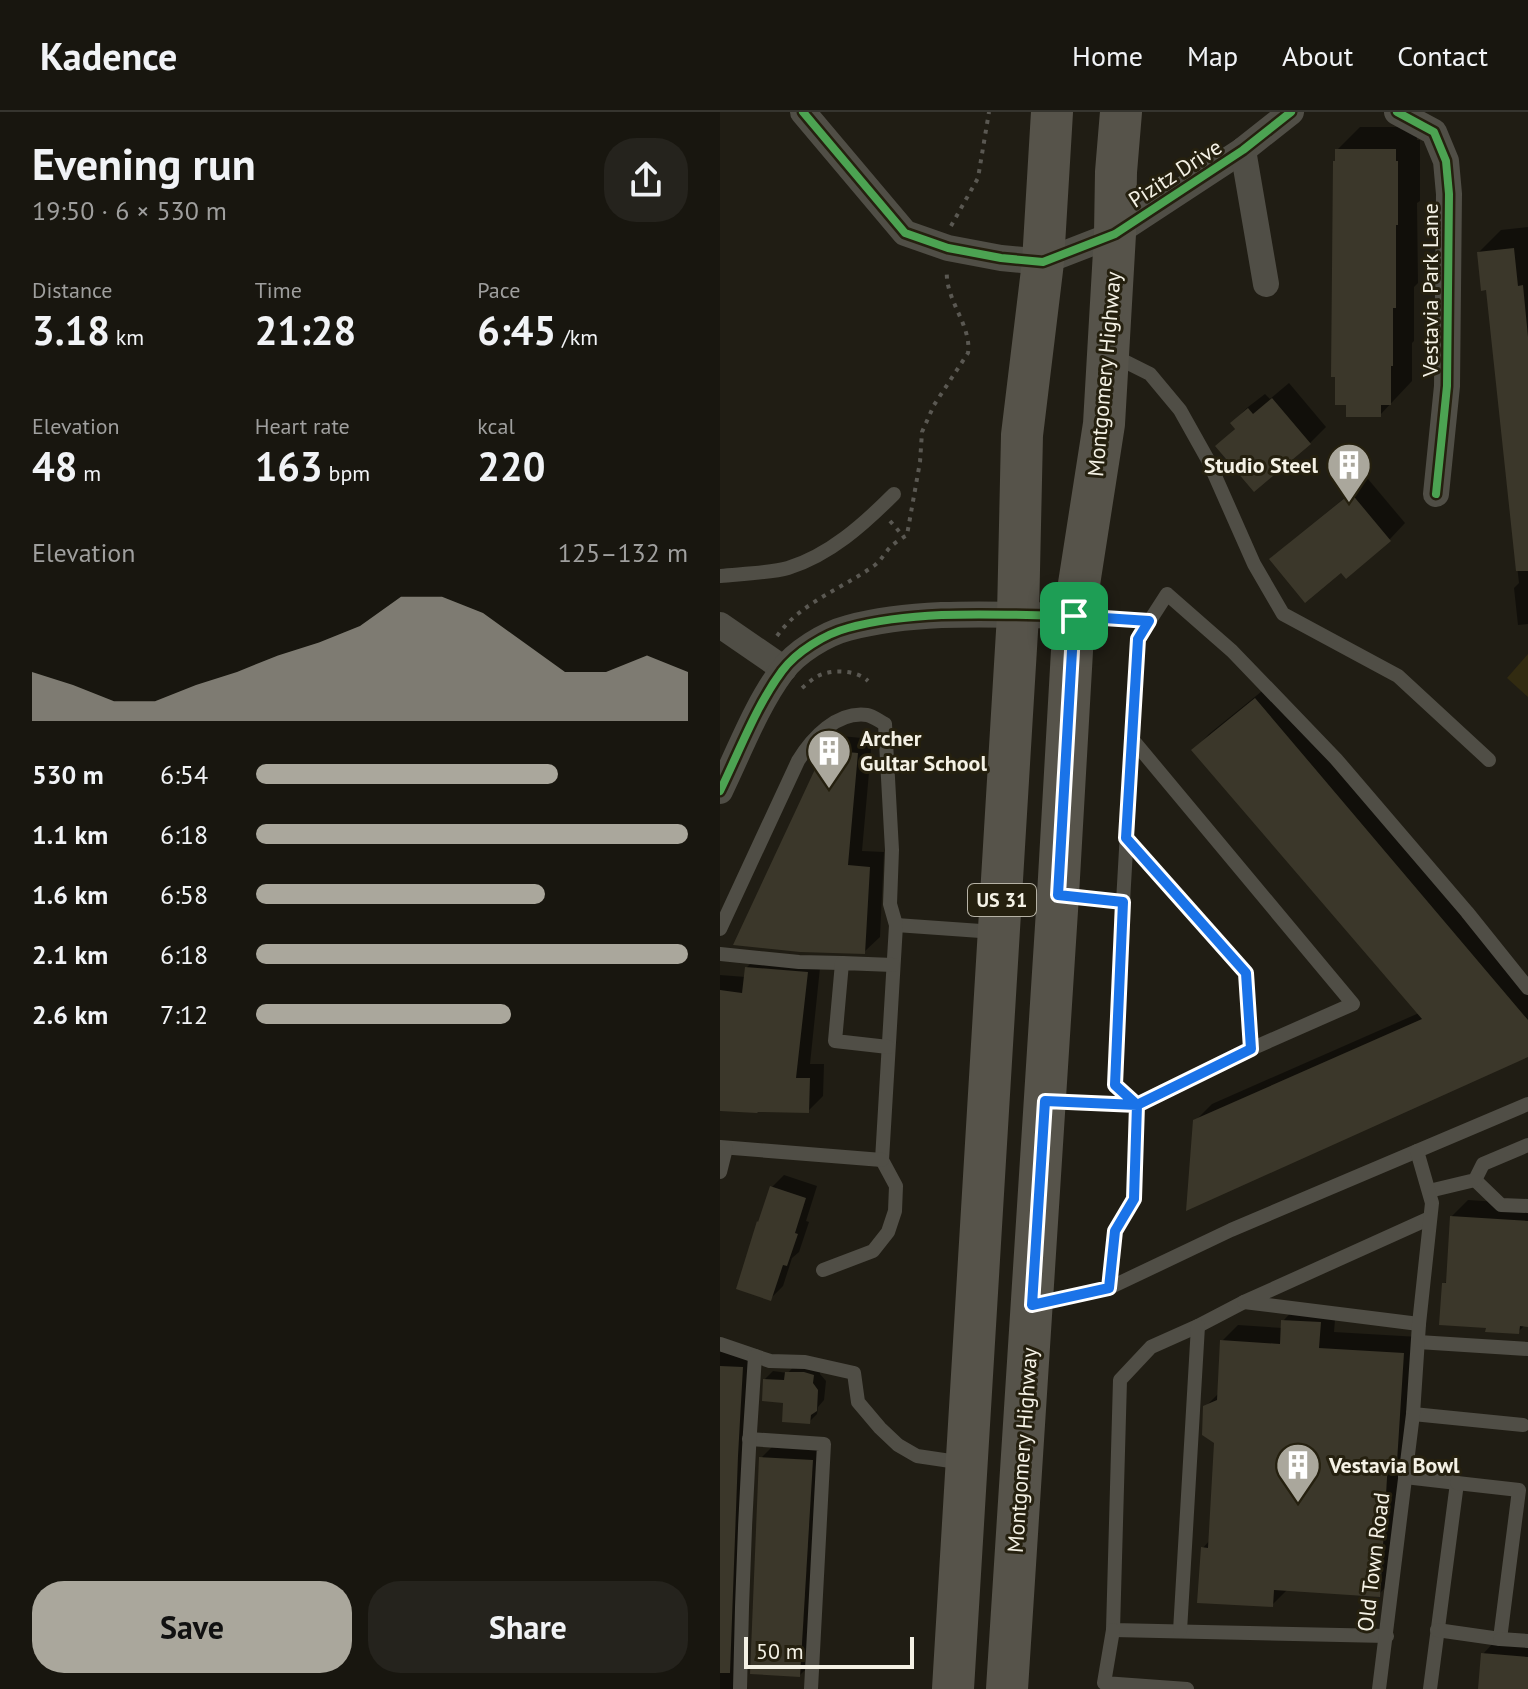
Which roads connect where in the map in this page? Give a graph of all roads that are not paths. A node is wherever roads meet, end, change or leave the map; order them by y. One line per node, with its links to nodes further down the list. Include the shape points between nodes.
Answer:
1 (803, 112): 8 (street, via 905,233 948,248)
2 (1052, 112): 8 (main road, US 31)
3 (1121, 112): 7 (main road, Montgomery Highway / US 31)
4 (1291, 112): 6 (street, Pizitz Drive)
5 (1397, 112): 12 (street, Vestavia Park Lane, via 1434,132 1446,161 1447,386)
6 (1243, 150): 7 (street, Pizitz Drive); 9 (street)
7 (1115, 234): 8 (street, Pizitz Drive); 10 (main road, Montgomery Highway / US 31)
8 (1043, 262): 14 (main road, US 31, via 1022,435)
9 (1266, 284)
10 (1108, 354): 15 (main road, Montgomery Highway / US 31, via 1104,424); 20 (lane, via 1150,374 1180,410 1283,614 1398,676)
11 (894, 494): 13 (lane, via 859,528 812,558 786,569)
12 (1436, 494)
13 (720, 576)
14 (1018, 615): 15 (street); 18 (street, via 915,616 846,628 815,641); 27 (main road, US 31)
15 (1074, 616): 16 (lane); 23 (main road, Montgomery Highway / US 31)
16 (1149, 621): 19 (lane, via 1138,639); 31 (lane, via 1167,594 1232,651 1336,759)
17 (720, 625): 18 (street)
18 (784, 669): 21 (street)
19 (1132, 739): 22 (lane); 33 (lane, via 1353,1004)
20 (1489, 760)
21 (720, 791)
22 (1126, 838): 24 (lane); 33 (lane, via 1246,973)
23 (1058, 895): 24 (lane); 34 (main road, Montgomery Highway / US 31)
24 (1123, 902): 36 (lane, via 1115,1085)
25 (896, 925): 26 (lane, via 890,904 885,724 870,715 851,716 827,727 808,745); 27 (lane); 30 (lane)
26 (720, 929)
27 (1000, 932): 59 (main road, US 31)
28 (720, 954): 29 (lane)
29 (842, 963): 30 (lane); 32 (lane, via 835,1041)
30 (893, 965): 32 (lane)
31 (1528, 988)
32 (888, 1047): 40 (lane)
33 (1251, 1049): 36 (lane)
34 (1045, 1101): 36 (lane); 49 (main road, Montgomery Highway / US 31)
35 (1528, 1104): 39 (lane)
36 (1137, 1105): 47 (lane, via 1134,1199 1115,1231)
37 (1528, 1145): 42 (lane, via 1483,1164)
38 (723, 1147): 40 (lane); 41 (lane)
39 (1417, 1151): 43 (lane, Old Town Road); 47 (lane)
40 (882, 1160): 46 (lane, via 896,1186 888,1232 873,1251)
41 (720, 1172)
42 (1475, 1180): 43 (lane); 44 (lane, via 1501,1205)
43 (1429, 1191): 45 (lane, Old Town Road)
44 (1528, 1206)
45 (1430, 1218): 48 (lane); 50 (lane, Old Town Road)
46 (823, 1270)
47 (1109, 1288): 49 (lane)
48 (1244, 1302): 50 (lane); 51 (lane)
49 (1032, 1305): 72 (main road, Montgomery Highway / US 31)
50 (1419, 1324): 52 (lane, Old Town Road)
51 (1198, 1326): 62 (lane, via 1151,1347 1120,1380); 64 (lane)
52 (1418, 1342): 54 (lane); 56 (lane, Old Town Road)
53 (720, 1344): 55 (lane)
54 (1528, 1349)
55 (755, 1356): 58 (lane); 59 (lane, via 854,1373 858,1402 898,1445 917,1456)
56 (1413, 1414): 57 (lane); 60 (lane, Old Town Road)
57 (1523, 1425)
58 (749, 1439): 69 (lane); 70 (lane, via 824,1444)
59 (967, 1463): 71 (main road, US 31)
60 (1405, 1477): 61 (lane); 65 (lane, Old Town Road)
61 (1457, 1483): 63 (lane); 66 (lane, via 1519,1490)
62 (1113, 1630): 64 (lane); 68 (lane)
63 (1437, 1630): 66 (lane); 75 (lane)
64 (1180, 1631): 65 (lane)
65 (1387, 1636): 74 (lane, Old Town Road)
66 (1500, 1639): 67 (lane)
67 (1528, 1641)
68 (1104, 1686): 73 (lane)
69 (740, 1689)
70 (811, 1689)
71 (953, 1689)
72 (1007, 1689)
73 (1187, 1689)
74 (1379, 1689)
75 (1430, 1689)

